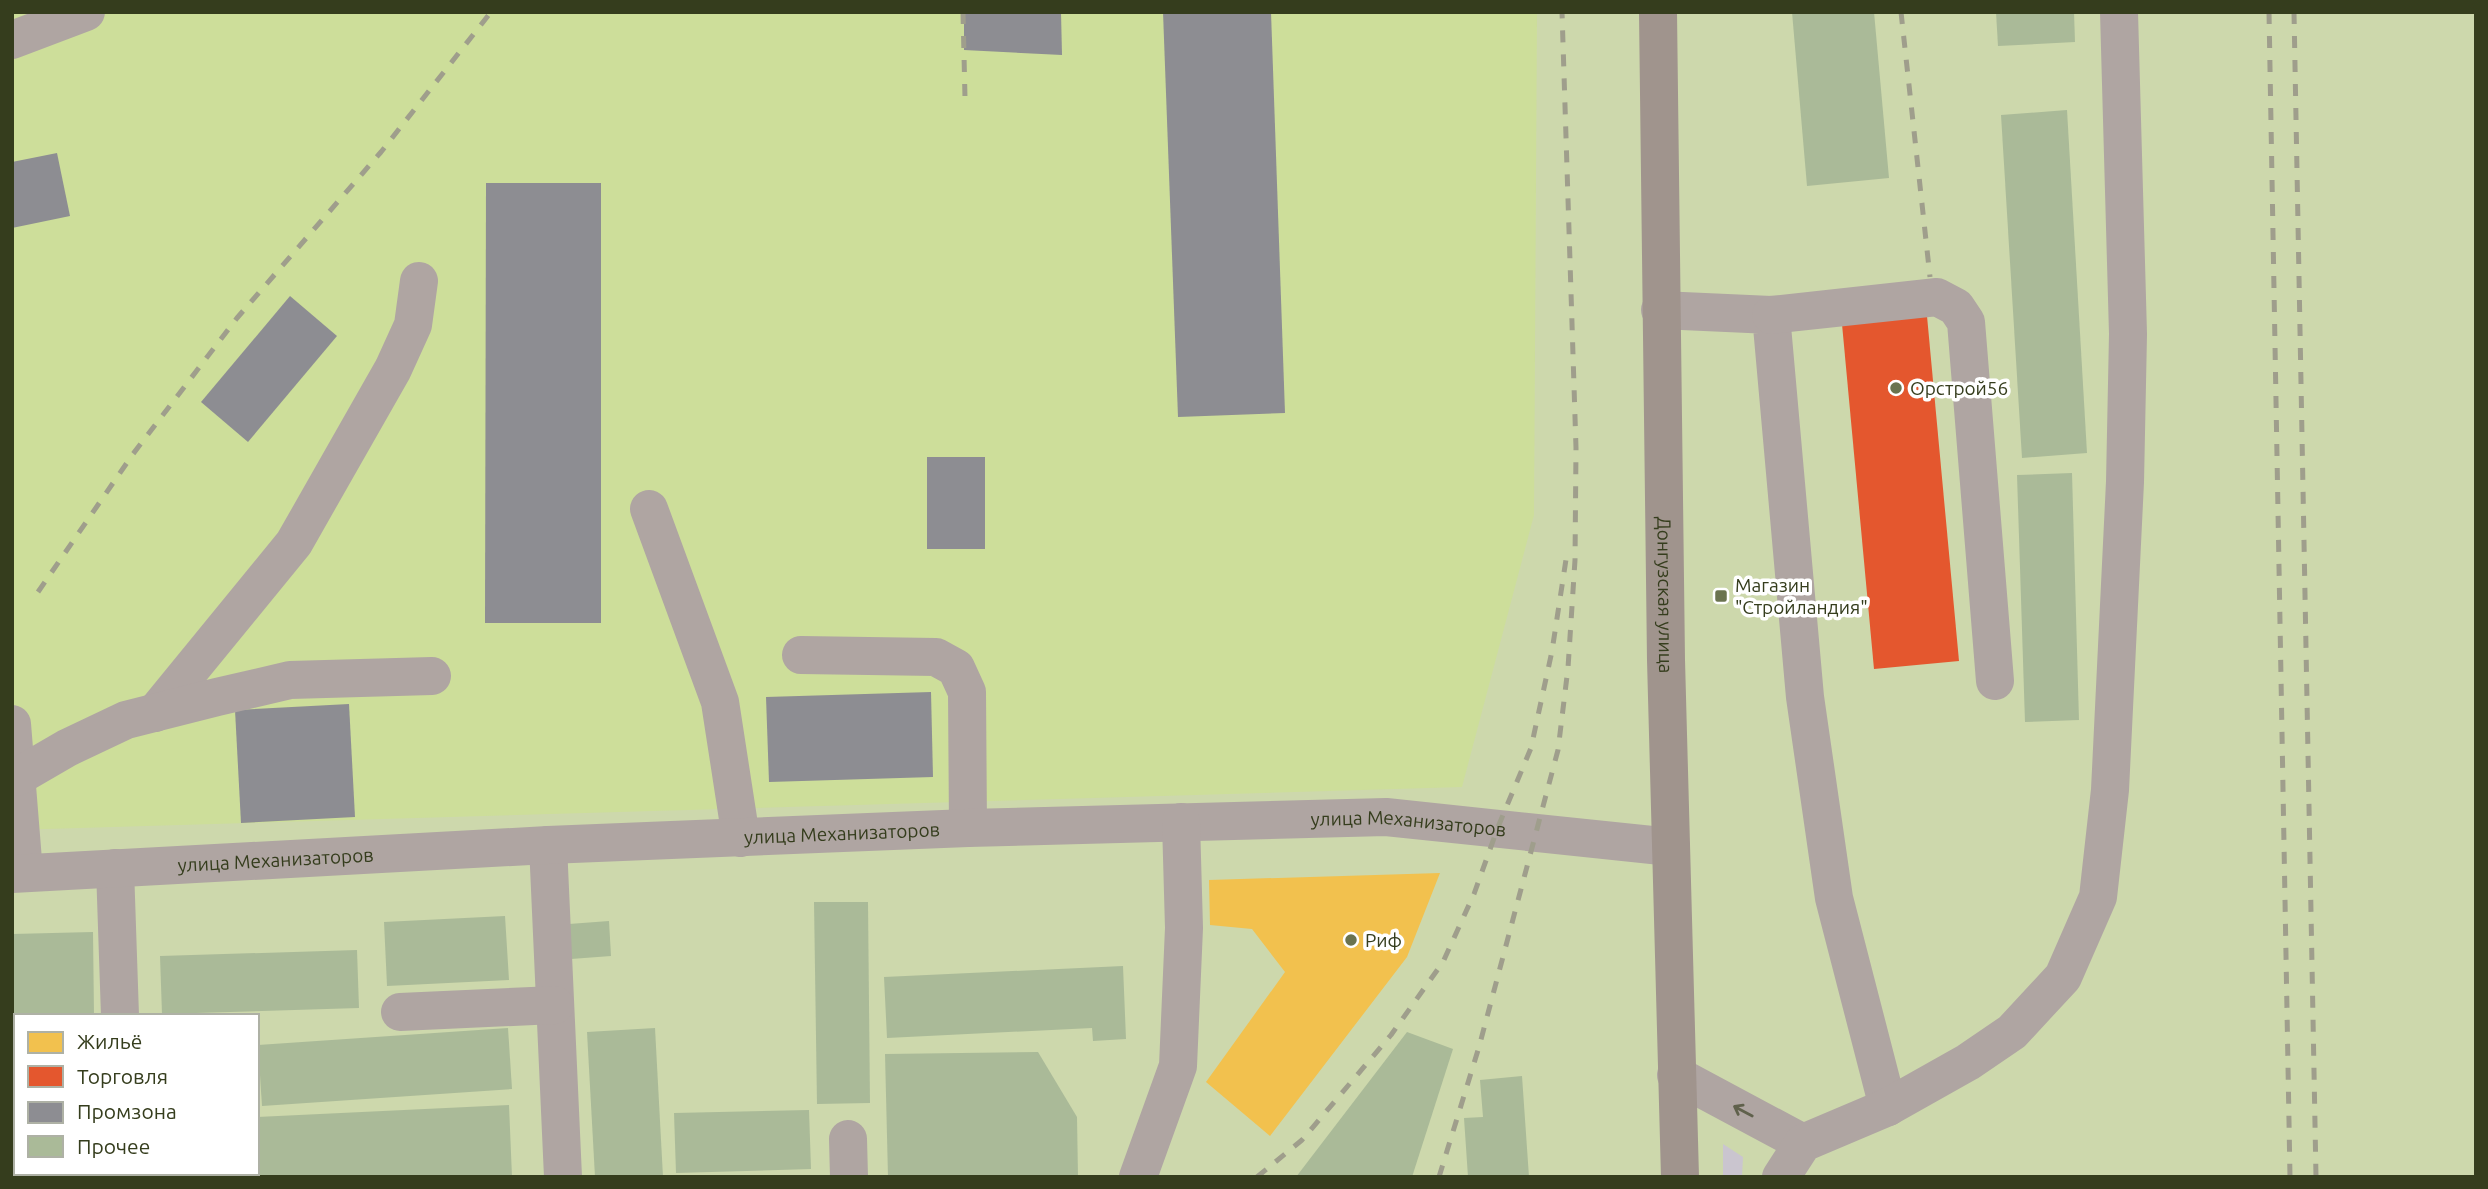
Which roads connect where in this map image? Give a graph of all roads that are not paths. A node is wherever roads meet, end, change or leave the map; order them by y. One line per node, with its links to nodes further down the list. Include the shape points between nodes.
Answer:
1 (86, 12): 4 (street)
2 (1658, 12): 6 (highway, Донгузская улица)
3 (2119, 12): 26 (street, via 2127,334 2125,468 2109,790 2098,897 2063,977 2012,1032)
4 (12, 40)
5 (419, 281): 12 (street, via 412,325 393,369 294,543)
6 (1660, 310): 7 (street); 19 (highway, Донгузская улица)
7 (1771, 314): 11 (street, via 1937,297 1956,307 1965,323); 26 (street, via 1805,697 1834,898)
8 (649, 509): 17 (street, via 720,702)
9 (801, 655): 16 (street, via 936,657 956,668 967,692)
10 (432, 676): 12 (street, via 290,680)
11 (1995, 681)
12 (155, 713): 14 (street, via 126,720)
13 (12, 724): 14 (street)
14 (16, 777): 21 (street)
15 (1181, 822): 16 (street, улица Механизаторов); 19 (street, улица Механизаторов, via 1386,817); 31 (street, via 1184,928 1178,1066)
16 (968, 828): 17 (street, улица Механизаторов)
17 (741, 838): 18 (street, улица Механизаторов)
18 (548, 845): 20 (street, улица Механизаторов); 22 (street)
19 (1671, 847): 25 (highway, Донгузская улица)
20 (115, 868): 21 (street, улица Механизаторов); 24 (street)
21 (18, 873)
22 (555, 1005): 23 (street); 29 (street)
23 (400, 1012)
24 (120, 1014)
25 (1676, 1075): 28 (street, one-way to 25); 32 (highway, Донгузская улица)
26 (1888, 1107): 28 (street)
27 (848, 1139): 30 (street)
28 (1803, 1143): 33 (street)
29 (563, 1177)
30 (849, 1177)
31 (1138, 1177)
32 (1680, 1177)
33 (1781, 1177)

